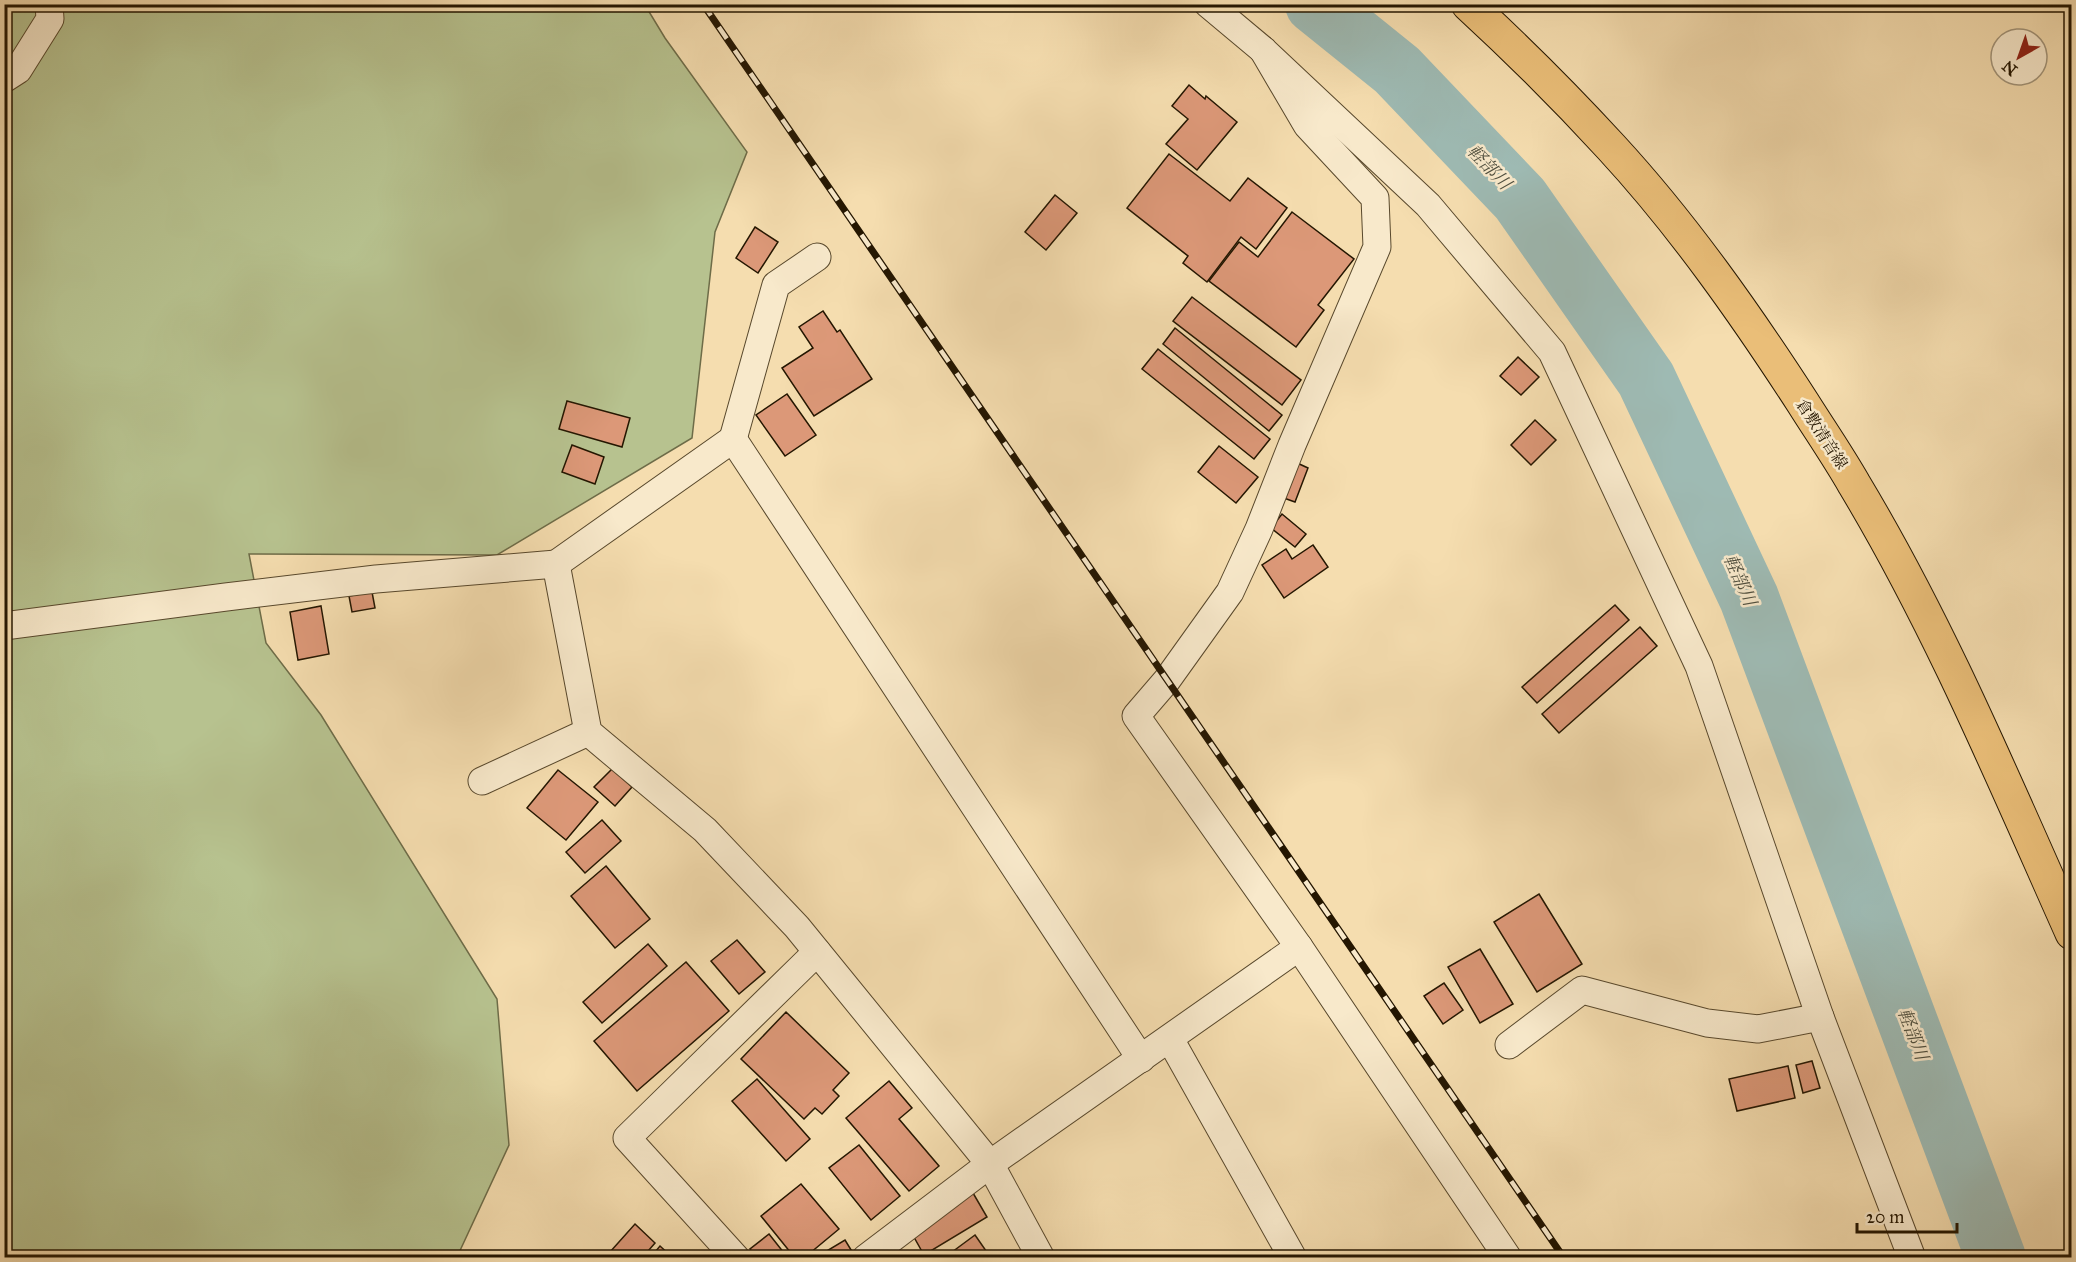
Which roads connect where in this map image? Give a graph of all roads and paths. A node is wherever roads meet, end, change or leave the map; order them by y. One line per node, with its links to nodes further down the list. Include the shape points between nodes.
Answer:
1 (49, 4): 5 (street, via 50,19 18,70)
2 (1208, 4): 4 (street)
3 (1468, 4): 12 (main road, 倉敷清音線, via 1613,149 1700,253 1766,346 1855,484 1927,617)
4 (1263, 50): 13 (street, via 1307,125 1375,198 1377,247 1230,592 1136,716); 15 (street, via 1428,205 1552,352 1699,666)
5 (4, 79)
6 (817, 257): 7 (street, via 776,285)
7 (733, 439): 8 (street); 18 (street)
8 (556, 564): 9 (street, via 353,582); 10 (street)
9 (4, 626)
10 (588, 732): 11 (street); 14 (street, via 705,830)
11 (483, 781)
12 (2072, 933)
13 (1299, 947): 16 (street); 24 (street)
14 (817, 952): 19 (street); 20 (street, via 627,1138)
15 (1820, 1017): 17 (street, via 1758,1029 1707,1023 1582,990); 25 (street)
16 (1170, 1039): 18 (street); 23 (street)
17 (1509, 1045)
18 (1141, 1059): 19 (street)
19 (990, 1164): 21 (street); 22 (street)
20 (736, 1257)
21 (866, 1257)
22 (1041, 1257)
23 (1293, 1257)
24 (1508, 1257)
25 (1912, 1257)

